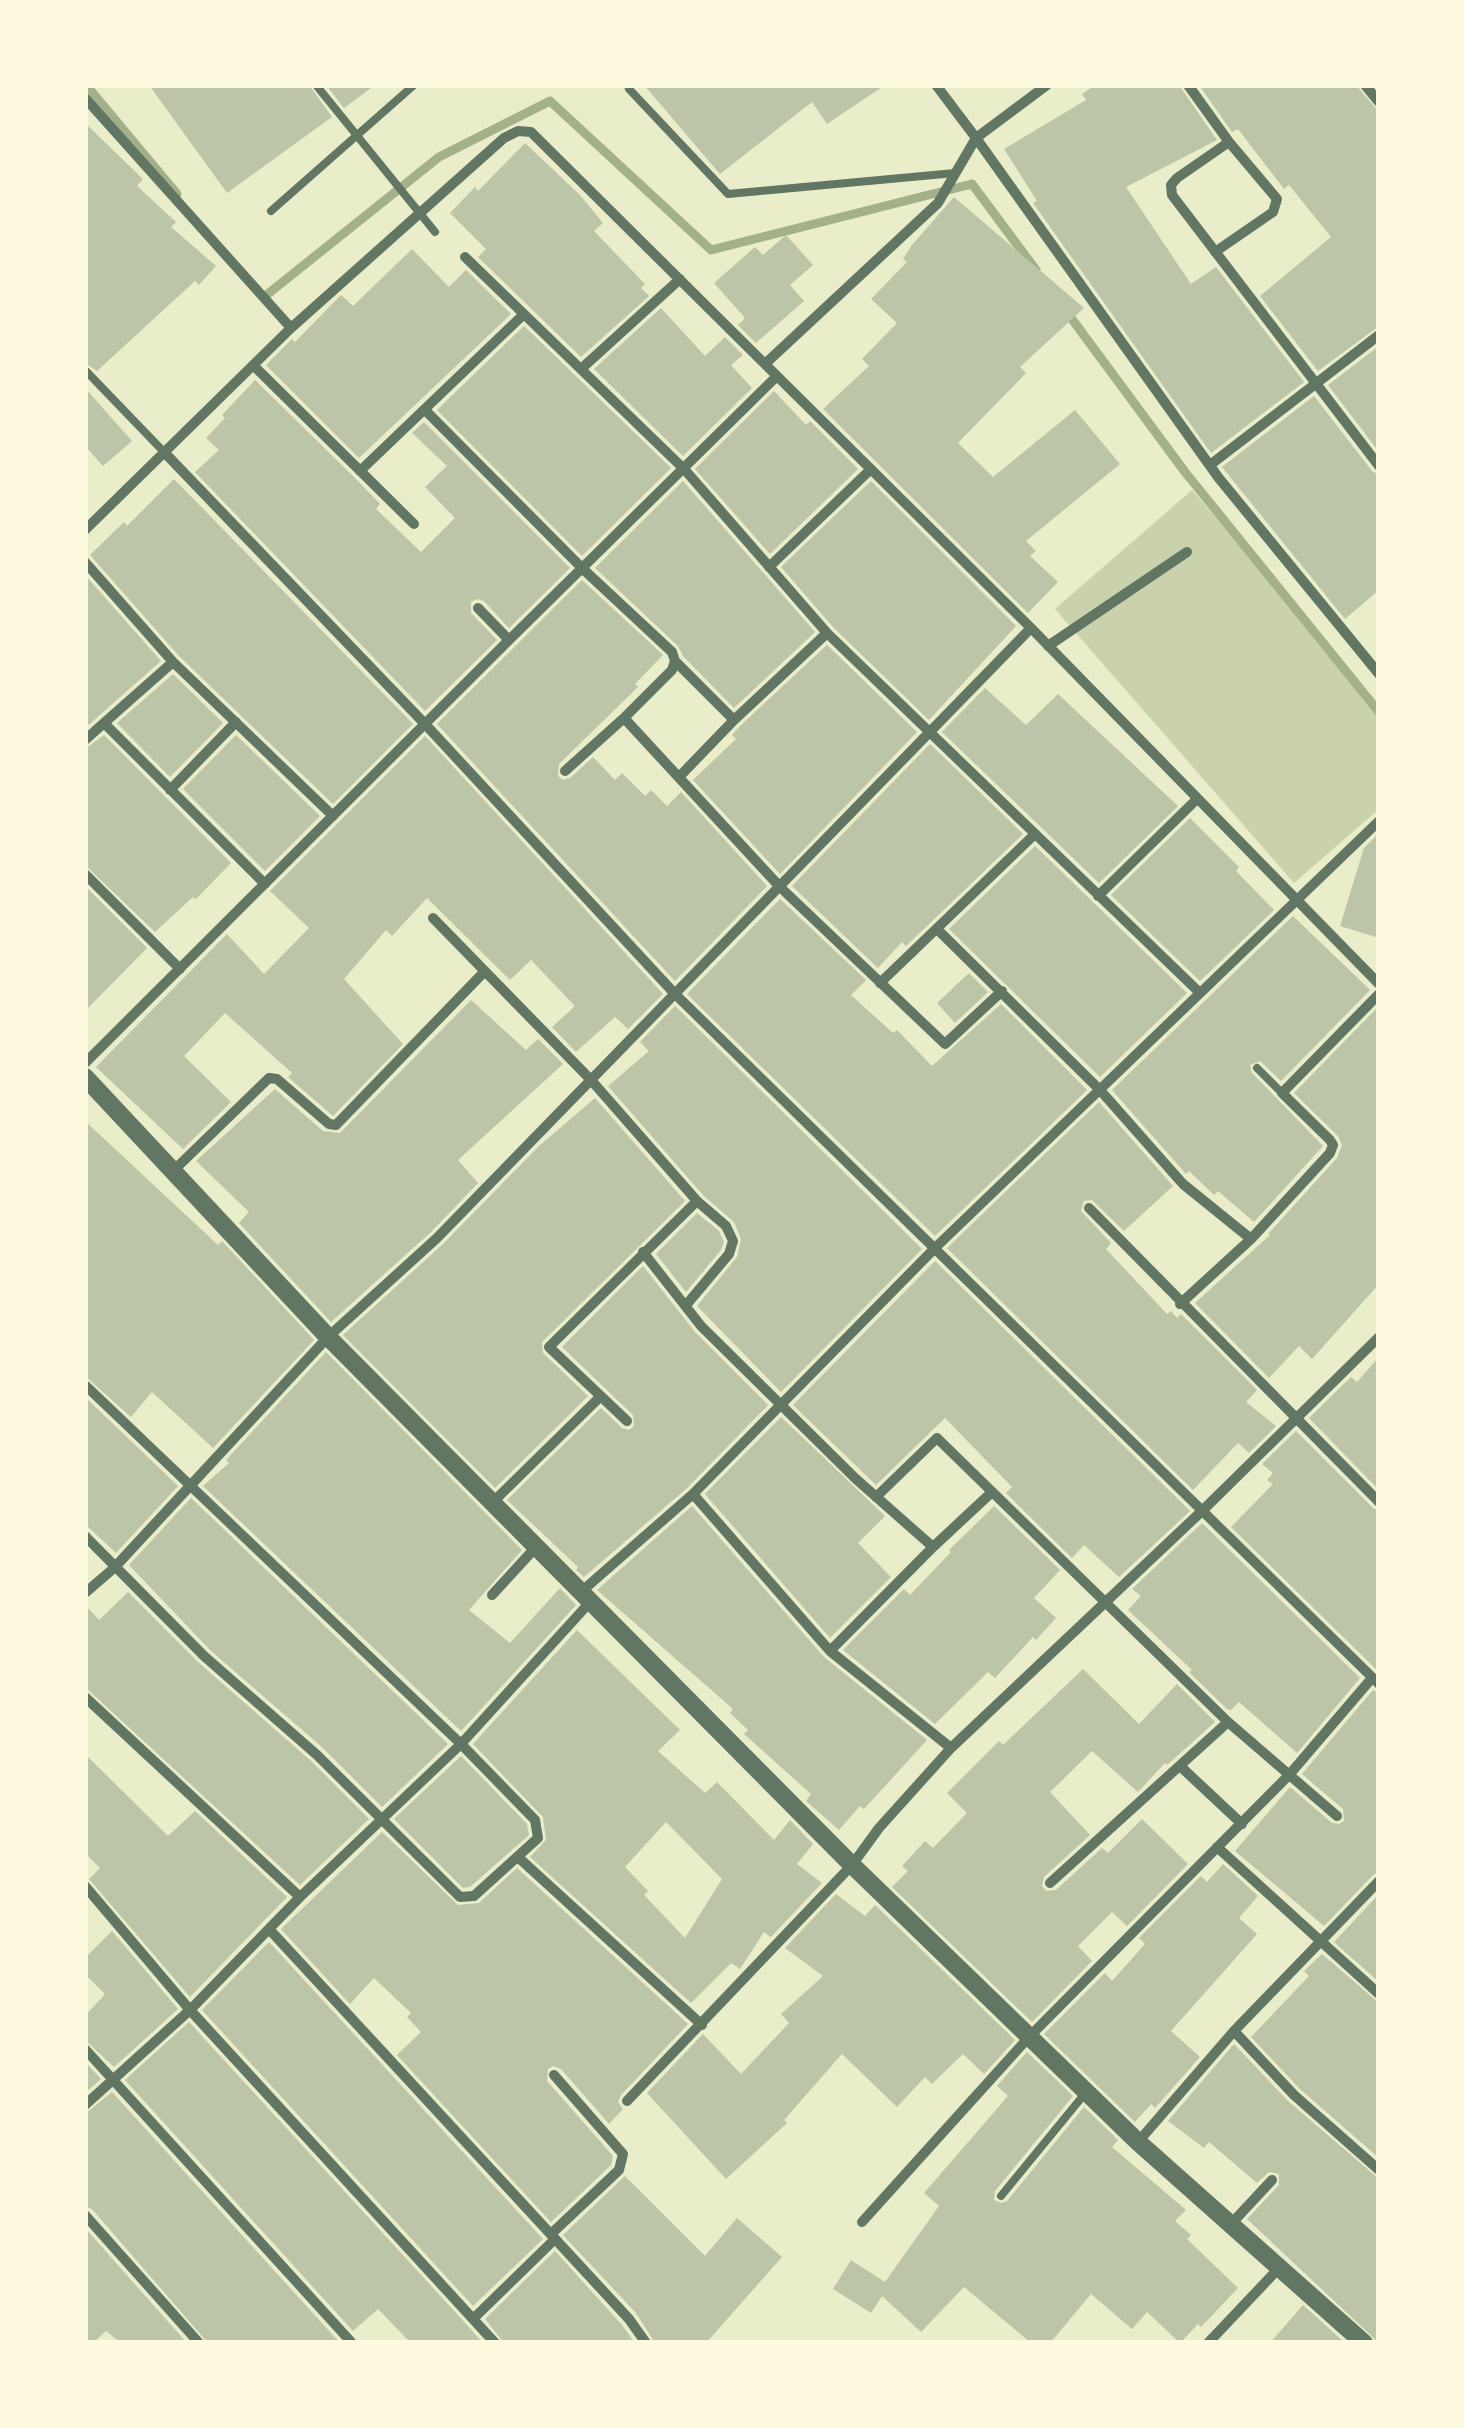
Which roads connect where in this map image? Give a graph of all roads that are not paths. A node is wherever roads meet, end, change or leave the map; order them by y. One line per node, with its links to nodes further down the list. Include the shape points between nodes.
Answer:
1 (316, 85): 10 (lane)
2 (414, 85): 10 (lane)
3 (936, 85): 11 (street)
4 (1048, 85): 11 (street)
5 (1188, 85): 12 (street)
6 (1365, 85): 9 (street)
7 (629, 89): 13 (lane, via 728,194)
8 (85, 98): 21 (street)
9 (1379, 102)
10 (356, 137): 14 (lane); 15 (lane)
11 (976, 138): 13 (street); 31 (street)
12 (1229, 142): 17 (street, via 1172,185); 17 (street, via 1278,199)
13 (955, 173): 23 (street, via 946,190)
14 (271, 212)
15 (419, 215): 16 (lane); 19 (street, via 504,138 531,132); 21 (street)
16 (435, 232)
17 (1215, 252): 28 (street)
18 (465, 257): 20 (street)
19 (680, 279): 23 (street); 25 (street)
20 (524, 314): 25 (street); 29 (street)
21 (291, 328): 24 (street)
22 (1379, 335): 28 (street)
23 (766, 363): 27 (street)
24 (253, 365): 30 (street); 35 (street)
25 (581, 368): 33 (street)
26 (85, 370): 30 (lane)
27 (778, 376): 33 (street); 34 (street)
28 (1316, 384): 31 (street); 32 (street)
29 (425, 410): 35 (street); 41 (street)
30 (164, 452): 37 (street); 54 (street)
31 (1210, 465): 49 (street)
32 (1379, 466)
33 (685, 470): 40 (street); 41 (street)
34 (872, 470): 40 (street); 43 (street)
35 (360, 471): 36 (street)
36 (414, 524)
37 (85, 530)
38 (1186, 552): 46 (street)
39 (85, 562): 48 (street)
40 (769, 566): 44 (street)
41 (583, 570): 45 (street); 47 (street)
42 (478, 608): 45 (street)
43 (1031, 628): 46 (street); 55 (street)
44 (827, 633): 51 (street); 55 (street)
45 (508, 640): 54 (street)
46 (1048, 646): 60 (street)
47 (675, 661): 50 (street); 51 (street)
48 (173, 662): 52 (street); 53 (street)
49 (1379, 674)
50 (624, 718): 57 (street); 58 (street)
51 (734, 720): 58 (street)
52 (236, 722): 59 (street); 61 (street)
53 (104, 723): 56 (street); 59 (street)
54 (425, 724): 61 (street); 77 (street)
55 (929, 733): 63 (street); 66 (street)
56 (85, 740)
57 (565, 772)
58 (678, 777): 66 (street)
59 (170, 790): 65 (street)
60 (1197, 798): 67 (street); 68 (street)
61 (333, 816): 65 (street)
62 (1379, 822): 68 (street)
63 (1035, 834): 67 (street); 70 (street)
64 (85, 874): 71 (street)
65 (265, 884): 71 (street)
66 (780, 887): 73 (street); 77 (street)
67 (1098, 896): 76 (street)
68 (1297, 899): 74 (street); 76 (street)
69 (433, 918): 72 (street)
70 (937, 929): 73 (street); 75 (street)
71 (180, 969): 79 (street)
72 (484, 971): 82 (street); 85 (street, via 336,1125 269,1078)
73 (880, 983): 75 (street, via 945,1044)
74 (1379, 984)
75 (1002, 991): 83 (street)
76 (1200, 993): 83 (street)
77 (675, 994): 82 (street); 89 (street)
78 (1379, 994): 84 (street)
79 (85, 1063)
80 (1257, 1068): 84 (lane)
81 (85, 1078): 85 (street)
82 (591, 1080): 86 (street); 93 (street, via 437,1238)
83 (1100, 1090): 88 (street, via 1183,1184); 89 (street)
84 (1282, 1092): 88 (street, via 1330,1140 1332,1150)
85 (171, 1173): 93 (street)
86 (696, 1202): 90 (street); 91 (street, via 726,1226 733,1241)
87 (1088, 1208): 92 (street)
88 (1251, 1239): 92 (street)
89 (935, 1248): 97 (street); 106 (street)
90 (643, 1252): 91 (street); 96 (street, via 549,1347)
91 (686, 1304): 97 (street)
92 (1180, 1304): 98 (street)
93 (328, 1337): 100 (street); 104 (street)
94 (1379, 1337): 98 (street)
95 (85, 1385): 100 (street)
96 (600, 1396): 99 (street); 104 (street)
97 (782, 1405): 102 (street); 103 (street)
98 (1296, 1419): 105 (street); 106 (street)
99 (627, 1421)
100 (190, 1485): 110 (street); 119 (street)
101 (992, 1492): 103 (street, via 937,1438); 108 (street); 114 (street)
102 (693, 1494): 113 (street); 115 (street)
103 (876, 1497): 108 (street)
104 (494, 1501): 109 (street)
105 (1379, 1502)
106 (1203, 1510): 114 (street); 116 (street)
107 (85, 1536): 110 (street)
108 (933, 1547): 115 (street)
109 (536, 1548): 112 (street); 113 (street)
110 (114, 1568): 111 (street); 124 (street)
111 (85, 1594)
112 (492, 1594)
113 (586, 1596): 119 (street); 128 (street)
114 (1104, 1603): 118 (street); 120 (street)
115 (830, 1650): 120 (street)
116 (1376, 1681): 122 (street)
117 (85, 1696): 132 (street)
118 (1228, 1722): 121 (street); 122 (street)
119 (461, 1744): 124 (street); 127 (street, via 538,1824 538,1838)
120 (951, 1748): 128 (street)
121 (1180, 1766): 125 (street); 130 (street)
122 (1289, 1775): 123 (street); 125 (street)
123 (1336, 1816)
124 (383, 1818): 127 (street, via 464,1898); 132 (street)
125 (1242, 1824): 126 (street)
126 (1217, 1848): 134 (street); 139 (street)
127 (518, 1858): 137 (street)
128 (852, 1866): 137 (street); 139 (street)
129 (1379, 1881): 134 (street)
130 (1050, 1883)
131 (85, 1886): 136 (street)
132 (300, 1897): 133 (street)
133 (269, 1929): 136 (street); 153 (street)
134 (1321, 1941): 135 (street); 138 (street)
135 (1379, 1994)
136 (190, 2010): 142 (street); 155 (street)
137 (702, 2025): 144 (street)
138 (1234, 2031): 146 (street); 147 (street)
139 (1030, 2036): 143 (street); 151 (street)
140 (85, 2049): 142 (street)
141 (554, 2074): 153 (street, via 624,2154 619,2170)
142 (112, 2078): 145 (street); 157 (street)
143 (1087, 2091): 146 (street); 149 (lane)
144 (627, 2101)
145 (85, 2104)
146 (1138, 2142): 152 (street)
147 (1379, 2170)
148 (1272, 2180): 152 (street)
149 (1002, 2196)
150 (85, 2216): 156 (street)
151 (862, 2222)
152 (1231, 2224): 154 (street)
153 (553, 2237): 155 (street); 159 (street)
154 (1280, 2268): 160 (street); 161 (street)
155 (473, 2319): 158 (street)
156 (199, 2343)
157 (352, 2343)
158 (495, 2343)
159 (646, 2343)
160 (1208, 2343)
161 (1364, 2343)

